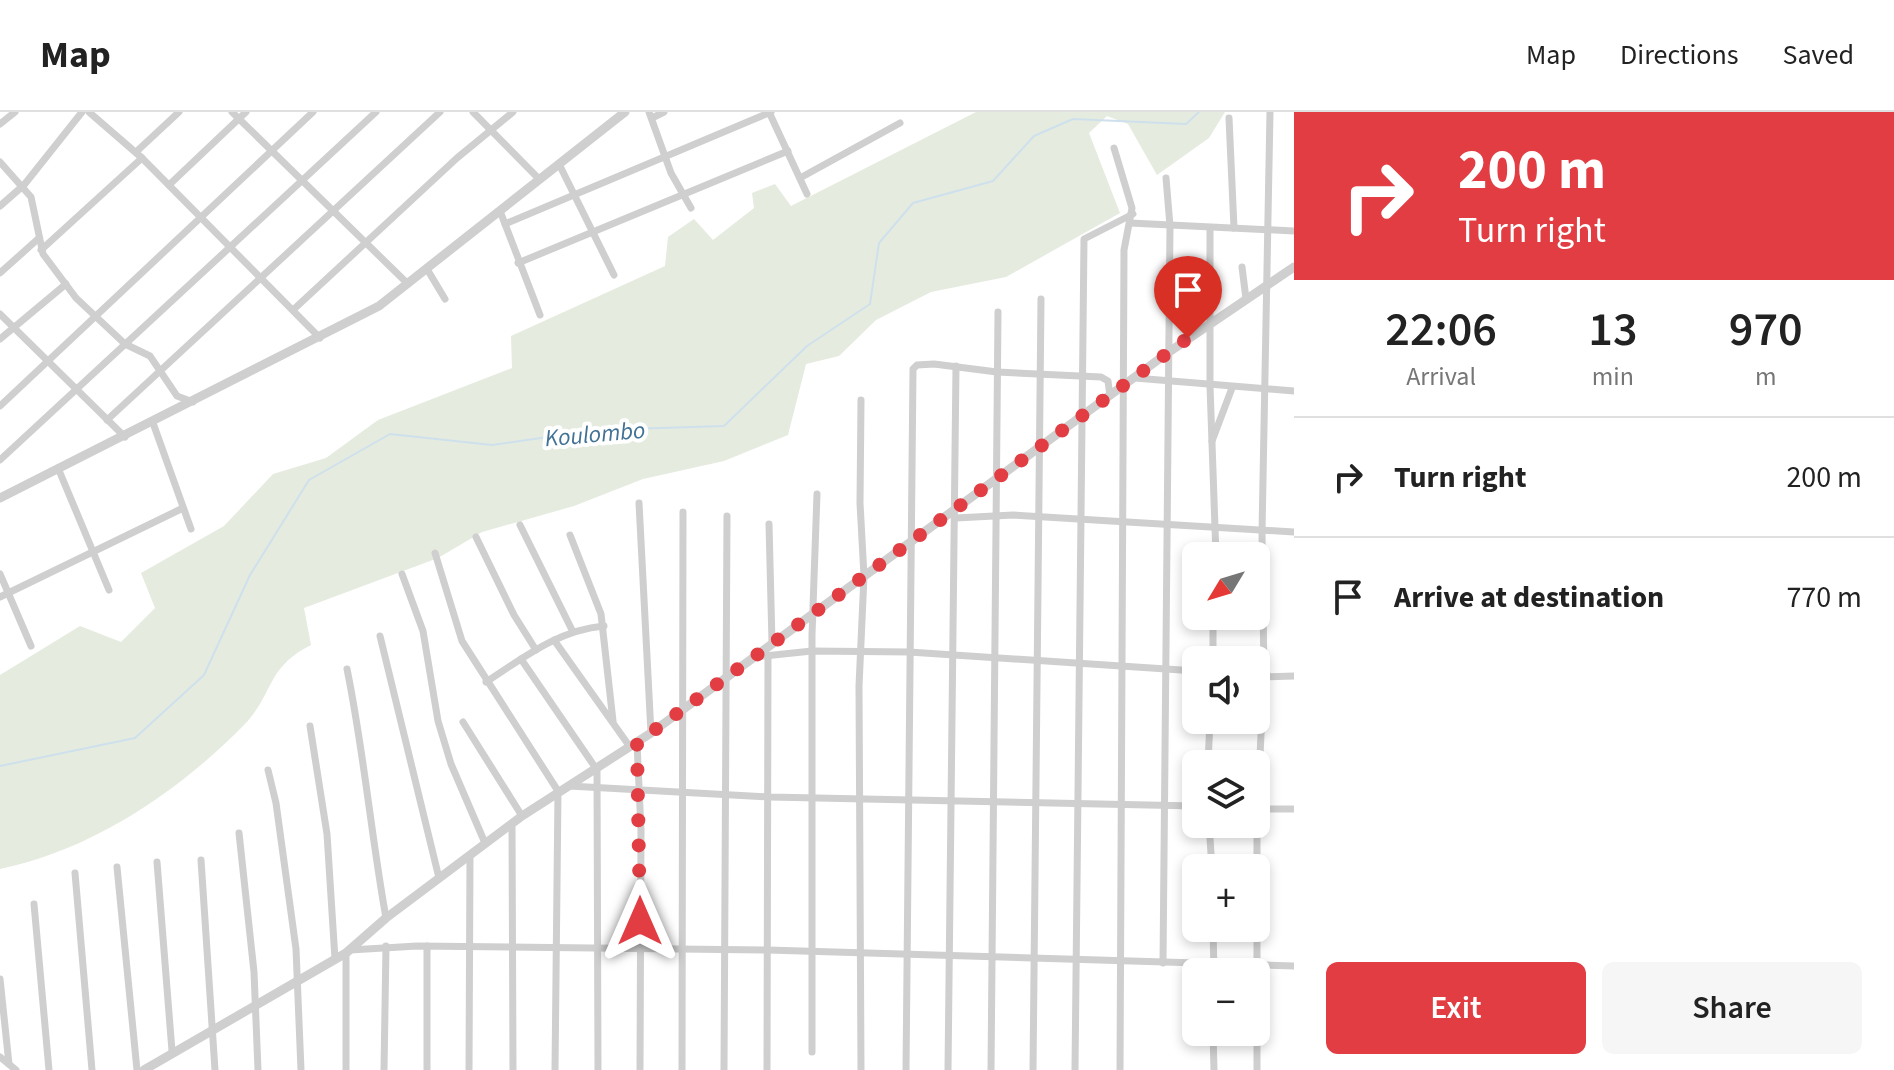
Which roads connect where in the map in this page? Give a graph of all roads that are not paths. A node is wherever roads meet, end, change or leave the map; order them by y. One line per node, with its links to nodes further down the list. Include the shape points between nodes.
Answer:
1 (15, 112): 20 (street)
2 (82, 112): 33 (street)
3 (89, 112): 26 (street)
4 (179, 112): 26 (street)
5 (232, 112): 18 (street)
6 (246, 112): 18 (street)
7 (313, 112): 23 (street)
8 (376, 112): 32 (street)
9 (440, 112): 40 (street)
10 (473, 112): 21 (street)
11 (513, 112): 21 (street)
12 (625, 112): 28 (street)
13 (664, 112): 16 (street)
14 (770, 112): 24 (street); 25 (street)
15 (1270, 112): 49 (street)
16 (651, 115): 25 (street)
17 (1229, 118): 46 (street)
18 (239, 119): 23 (street); 34 (street)
19 (900, 123): 29 (street)
20 (0, 124)
21 (491, 130): 31 (street); 52 (street)
22 (1114, 148): 43 (street)
23 (271, 151): 32 (street); 42 (street)
24 (788, 151): 29 (street); 37 (street)
25 (665, 154): 35 (street); 37 (street)
26 (139, 155): 34 (street); 54 (street)
27 (0, 162): 33 (street)
28 (559, 164): 31 (street); 35 (street)
29 (800, 178): 36 (street)
30 (1166, 178): 45 (street)
31 (539, 179): 41 (street)
32 (303, 180): 40 (street); 53 (street)
33 (24, 185): 38 (street); 51 (street, via 36,207)
34 (169, 185): 42 (street)
35 (575, 192): 44 (street); 48 (street)
36 (807, 194)
37 (683, 195): 39 (street); 48 (street)
38 (0, 206)
39 (691, 208)
40 (334, 210): 52 (street); 61 (street)
41 (500, 211): 44 (street); 58 (street)
42 (200, 217): 53 (street); 71 (street)
43 (1132, 218): 45 (street); 84 (street, via 1085,237); 87 (street, via 1124,250)
44 (505, 224): 55 (street)
45 (1170, 226): 47 (street); 78 (street)
46 (1234, 228): 47 (street); 49 (street)
47 (1210, 229): 73 (street)
48 (594, 231): 55 (street); 60 (street)
49 (1266, 231): 50 (street); 64 (street)
50 (1294, 231)
51 (39, 238): 54 (street); 59 (street)
52 (366, 241): 63 (street); 68 (street)
53 (231, 249): 61 (street); 77 (street)
54 (41, 250): 62 (street)
55 (518, 263): 72 (street)
56 (1242, 267): 67 (street)
57 (1294, 267): 64 (street)
58 (427, 269): 63 (street); 65 (street)
59 (0, 273)
60 (614, 275)
61 (262, 279): 68 (street); 81 (street)
62 (66, 284): 71 (street); 74 (street)
63 (408, 284): 75 (street)
64 (1266, 286): 67 (street); 90 (street)
65 (445, 299)
66 (1041, 299): 83 (street)
67 (1246, 299): 73 (street)
68 (293, 310): 75 (street)
69 (998, 312): 82 (street)
70 (0, 314): 74 (street)
71 (93, 315): 77 (street); 79 (street)
72 (540, 315)
73 (1210, 322): 78 (street); 88 (street)
74 (13, 327): 76 (street); 79 (street)
75 (320, 338): 95 (street)
76 (0, 339)
77 (125, 344): 81 (street, via 150,356); 91 (street)
78 (1166, 354): 85 (street); 86 (street)
79 (47, 361): 91 (street); 96 (street)
80 (956, 366): 82 (street); 111 (street); 127 (street, via 922,364 913,369)
81 (161, 369): 95 (street, via 177,396); 98 (street)
82 (997, 372): 83 (street); 105 (street)
83 (1041, 375): 84 (street); 102 (street)
84 (1082, 376): 93 (street, via 1105,378); 97 (street)
85 (1135, 378): 86 (street); 87 (street)
86 (1166, 382): 88 (street); 119 (street)
87 (1126, 385): 93 (street); 116 (street)
88 (1210, 386): 89 (street); 101 (street)
89 (1232, 388): 90 (street); 101 (street)
90 (1265, 389): 92 (street); 122 (street)
91 (76, 391): 98 (street); 103 (street)
92 (1294, 391)
93 (1110, 396): 97 (street)
94 (861, 400): 132 (street)
95 (195, 402): 99 (street)
96 (0, 406)
97 (1081, 417): 102 (street); 115 (street)
98 (107, 420): 100 (street)
99 (153, 423): 100 (street); 109 (street)
100 (125, 437): 104 (street)
101 (1211, 442): 120 (street)
102 (1039, 448): 105 (street); 114 (street)
103 (0, 460)
104 (58, 468): 107 (street); 128 (street)
105 (999, 477): 111 (street); 113 (street)
106 (817, 494): 135 (street)
107 (0, 498)
108 (639, 503): 166 (street)
109 (181, 509): 121 (street); 128 (street)
110 (683, 512): 162 (street)
111 (955, 514): 113 (street); 127 (street); 148 (street)
112 (727, 516): 158 (street)
113 (997, 516): 114 (street); 150 (street)
114 (1039, 516): 115 (street); 152 (street)
115 (1082, 520): 116 (street); 153 (street)
116 (1125, 522): 119 (street); 154 (street)
117 (769, 524): 140 (street)
118 (520, 525): 137 (street)
119 (1166, 525): 120 (street); 155 (street)
120 (1214, 528): 122 (street); 126 (street)
121 (191, 529)
122 (1262, 532): 123 (street); 142 (street)
123 (1294, 532)
124 (570, 535): 136 (street)
125 (476, 537): 143 (street)
126 (1215, 542)
127 (909, 544): 132 (street); 146 (street)
128 (94, 550): 133 (street); 134 (street)
129 (435, 553): 161 (street, via 459,633)
130 (0, 574): 134 (street)
131 (402, 574): 193 (street, via 423,631 451,764)
132 (864, 576): 135 (street); 145 (street)
133 (109, 590)
134 (4, 596): 141 (street)
135 (813, 611): 140 (street); 144 (street)
136 (604, 626): 137 (street); 163 (street)
137 (573, 632): 139 (street)
138 (380, 636): 199 (street)
139 (554, 640): 143 (street); 163 (street)
140 (772, 643): 149 (street)
141 (31, 646)
142 (1260, 646)
143 (536, 650): 151 (street)
144 (812, 651): 145 (street); 147 (street); 177 (street)
145 (861, 652): 146 (street); 178 (street)
146 (909, 652): 148 (street); 179 (street)
147 (768, 655): 149 (street); 176 (street)
148 (952, 656): 150 (street); 180 (street)
149 (754, 657): 158 (street)
150 (994, 657): 152 (street); 182 (street)
151 (521, 659): 161 (street); 169 (street)
152 (1037, 659): 153 (street); 181 (street)
153 (1079, 664): 154 (street); 183 (street)
154 (1124, 666): 155 (street); 184 (street)
155 (1166, 668): 157 (street); 185 (street)
156 (347, 669): 201 (street)
157 (1182, 670)
158 (727, 676): 162 (street); 175 (street)
159 (1270, 676): 160 (street)
160 (1294, 676)
161 (486, 682): 172 (street)
162 (685, 708): 166 (street); 174 (street)
163 (613, 721): 167 (street)
164 (463, 722): 189 (street)
165 (310, 726): 219 (street, via 327,834)
166 (651, 733): 167 (street)
167 (633, 745): 169 (street); 173 (street)
168 (268, 770): 228 (street)
169 (597, 770): 170 (street); 171 (street)
170 (569, 786): 171 (street); 172 (street)
171 (599, 789): 173 (street); 207 (street)
172 (558, 791): 189 (street); 206 (street)
173 (639, 792): 174 (street); 208 (street)
174 (685, 792): 175 (street); 209 (street)
175 (727, 794): 176 (street); 210 (street)
176 (770, 797): 177 (street); 211 (street)
177 (813, 798): 178 (street); 213 (street)
178 (861, 799): 179 (street); 214 (street)
179 (908, 799): 180 (street); 216 (street)
180 (951, 802): 182 (street); 215 (street)
181 (1035, 802): 182 (street); 183 (street); 220 (street)
182 (993, 803): 217 (street)
183 (1079, 804): 184 (street); 221 (street)
184 (1120, 805): 185 (street); 222 (street)
185 (1163, 806): 186 (street); 223 (street)
186 (1182, 806)
187 (1270, 809): 188 (street)
188 (1294, 809)
189 (522, 816): 190 (street)
190 (512, 824): 193 (street); 204 (street)
191 (239, 833): 229 (street)
192 (1257, 838): 218 (street)
193 (485, 843): 194 (street)
194 (470, 855): 199 (street); 205 (street)
195 (201, 860): 230 (street)
196 (157, 862): 233 (street)
197 (117, 867): 240 (street)
198 (75, 873): 239 (street)
199 (439, 878): 201 (street)
200 (34, 904): 238 (street)
201 (386, 918): 212 (street)
202 (386, 946): 203 (street); 212 (street); 246 (street)
203 (427, 946): 205 (street); 247 (street)
204 (513, 946): 205 (street); 206 (street); 249 (street)
205 (472, 947): 248 (street)
206 (555, 948): 207 (street); 250 (street)
207 (598, 948): 208 (street); 251 (street)
208 (640, 949): 209 (street); 252 (street)
209 (683, 949): 210 (street); 253 (street)
210 (725, 950): 211 (street); 254 (street)
211 (768, 950): 213 (street); 255 (street)
212 (348, 951): 219 (street); 245 (street)
213 (814, 951): 214 (street); 234 (street)
214 (861, 954): 216 (street); 256 (street)
215 (949, 955): 216 (street); 217 (street); 258 (street)
216 (907, 956): 257 (street)
217 (993, 957): 220 (street); 259 (street)
218 (1257, 958)
219 (335, 959): 228 (street)
220 (1035, 959): 221 (street); 260 (street)
221 (1076, 960): 222 (street); 261 (street)
222 (1120, 962): 223 (street); 262 (street)
223 (1163, 963): 224 (street)
224 (1182, 965)
225 (1270, 966): 226 (street)
226 (1294, 966)
227 (0, 979): 236 (street)
228 (298, 980): 229 (street); 244 (street)
229 (256, 1005): 230 (street); 243 (street)
230 (214, 1027): 233 (street); 242 (street)
231 (1213, 1046): 263 (street)
232 (1257, 1046): 264 (street)
233 (172, 1051): 241 (street)
234 (812, 1052)
235 (0, 1057): 236 (street)
236 (9, 1064): 237 (street)
237 (16, 1070)
238 (49, 1070)
239 (92, 1070)
240 (137, 1070)
241 (144, 1070)
242 (215, 1070)
243 (258, 1070)
244 (301, 1070)
245 (346, 1070)
246 (384, 1070)
247 (427, 1070)
248 (469, 1070)
249 (513, 1070)
250 (555, 1070)
251 (598, 1070)
252 (640, 1070)
253 (682, 1070)
254 (724, 1070)
255 (767, 1070)
256 (861, 1070)
257 (906, 1070)
258 (948, 1070)
259 (991, 1070)
260 (1033, 1070)
261 (1075, 1070)
262 (1120, 1070)
263 (1214, 1070)
264 (1257, 1070)

